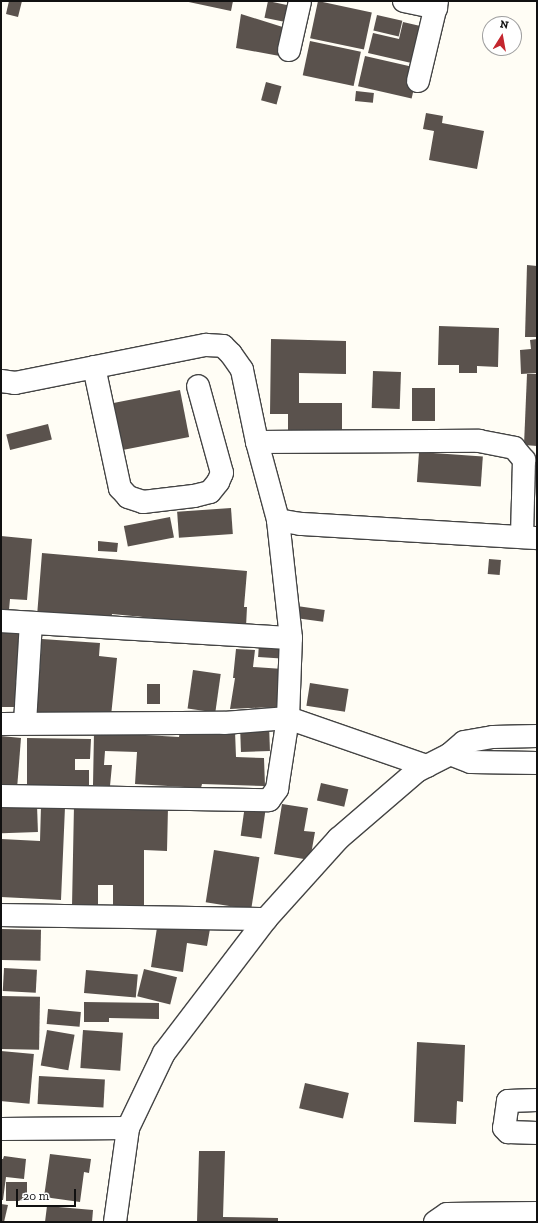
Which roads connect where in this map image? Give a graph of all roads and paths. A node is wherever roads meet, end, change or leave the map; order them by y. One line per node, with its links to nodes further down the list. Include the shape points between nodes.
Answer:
1 (300, 1): 4 (street)
2 (404, 1): 3 (street)
3 (436, 5): 5 (street)
4 (288, 50)
5 (418, 81)
6 (94, 367): 7 (street, via 15,383); 8 (street, via 120,488 128,497 143,502 210,492 218,482 222,473); 9 (street, via 206,345 223,346 242,370)
7 (1, 381)
8 (198, 386)
9 (257, 442): 10 (street); 11 (street, via 480,441 514,448 524,460)
10 (278, 520): 11 (street, via 301,524); 14 (street)
11 (529, 538)
12 (1, 621): 13 (street)
13 (31, 623): 14 (street); 16 (street)
14 (291, 638): 15 (street)
15 (288, 718): 16 (street, via 224,723); 21 (street); 22 (street, via 277,789 269,800)
16 (25, 723): 17 (street)
17 (1, 724)
18 (537, 736): 19 (street, via 493,737 464,742)
19 (450, 754): 20 (street, via 471,762); 21 (street)
20 (537, 763)
21 (427, 766): 24 (street, via 417,771 338,839)
22 (1, 796)
23 (1, 915): 24 (street)
24 (266, 919): 26 (street, via 164,1053)
25 (537, 1100): 28 (street, via 508,1101 504,1128 514,1133)
26 (128, 1128): 27 (street); 30 (street)
27 (1, 1129)
28 (537, 1133)
29 (537, 1214): 31 (street, via 447,1214)
30 (115, 1222)
31 (434, 1222)

